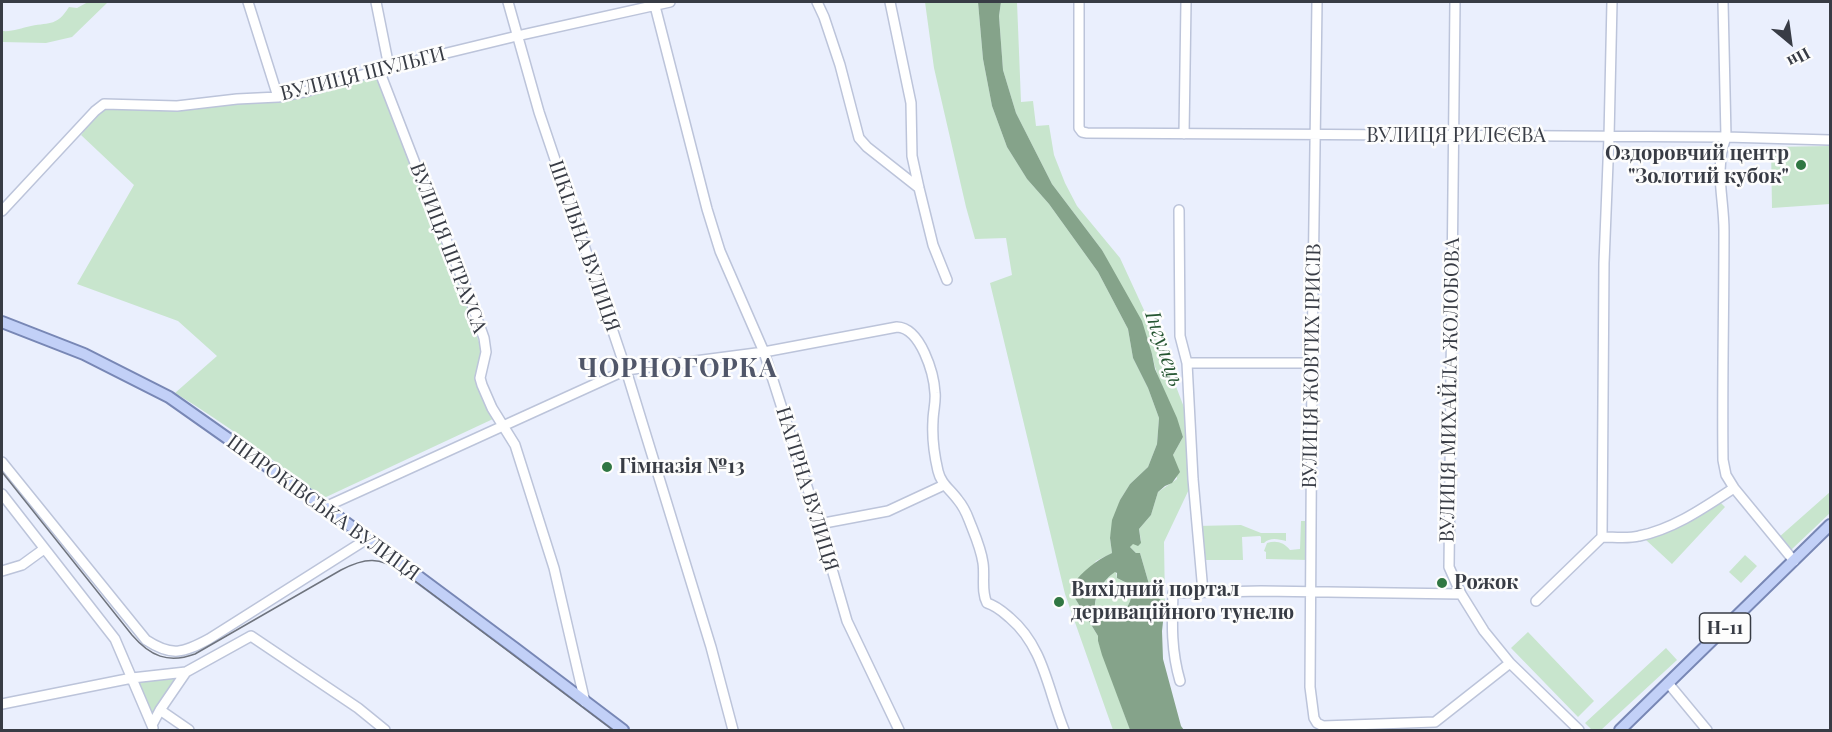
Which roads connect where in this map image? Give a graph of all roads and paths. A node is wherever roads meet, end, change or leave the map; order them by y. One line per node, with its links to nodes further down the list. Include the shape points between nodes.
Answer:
1 (248, 2): 16 (street)
2 (376, 2): 15 (street, ВУЛИЦЯ ШТРАУСА)
3 (508, 2): 14 (street, ШКІЛЬНА ВУЛИЦЯ)
4 (670, 2): 13 (street, ВУЛИЦЯ ШУЛЬГИ)
5 (817, 2): 23 (street, via 840,65 859,138)
6 (890, 2): 23 (street, via 911,103 912,156)
7 (1078, 2): 17 (street, ВУЛИЦЯ РИЛЄЄВА, via 1082,132)
8 (1186, 2): 17 (street)
9 (1317, 2): 18 (street, ВУЛИЦЯ ЖОВТИХ ІРИСІВ)
10 (1455, 2): 19 (street, ВУЛИЦЯ МИХАЙЛА ЖОЛОБОВА)
11 (1612, 2): 20 (street)
12 (1724, 2): 21 (street)
13 (654, 3): 14 (street, ВУЛИЦЯ ШУЛЬГИ); 28 (street, НАГІРНА ВУЛИЦЯ, via 707,209 731,278)
14 (518, 36): 15 (street, ВУЛИЦЯ ШУЛЬГИ); 31 (street, ШКІЛЬНА ВУЛИЦЯ, via 539,112)
15 (384, 68): 16 (street, ВУЛИЦЯ ШУЛЬГИ); 32 (street, ВУЛИЦЯ ШТРАУСА, via 425,189 484,338 486,352 480,378)
16 (278, 97): 25 (street, ВУЛИЦЯ ШУЛЬГИ, via 177,106 104,104)
17 (1184, 134): 18 (street, ВУЛИЦЯ РИЛЄЄВА)
18 (1316, 135): 19 (street, ВУЛИЦЯ РИЛЄЄВА); 30 (street, ВУЛИЦЯ ЖОВТИХ ІРИСІВ)
19 (1453, 135): 20 (street, ВУЛИЦЯ РИЛЄЄВА); 47 (street, ВУЛИЦЯ МИХАЙЛА ЖОЛОБОВА, via 1448,561)
20 (1609, 137): 21 (street, ВУЛИЦЯ РИЛЄЄВА); 40 (street)
21 (1726, 137): 22 (street, ВУЛИЦЯ РИЛЄЄВА); 35 (street, via 1719,166 1724,210 1722,460)
22 (1830, 140)
23 (920, 193): 26 (street)
24 (1179, 210): 29 (street, via 1180,336)
25 (2, 211)
26 (946, 280)
27 (2, 322): 37 (main road, ШИРОКІВСЬКА ВУЛИЦЯ, via 84,354 169,397)
28 (764, 352): 31 (street); 34 (street, via 904,327 914,336 931,369 935,395 933,440); 38 (street, НАГІРНА ВУЛИЦЯ)
29 (1187, 363): 30 (street); 45 (street)
30 (1312, 363): 46 (street, ВУЛИЦЯ ЖОВТИХ ІРИСІВ)
31 (626, 370): 32 (street); 61 (street, ШКІЛЬНА ВУЛИЦЯ)
32 (504, 426): 37 (street); 54 (street, ВУЛИЦЯ ШТРАУСА, via 515,445 554,568)
33 (2, 462): 41 (street, via 146,640 172,652 186,651 209,639)
34 (944, 485): 38 (street, via 888,511); 63 (street, via 963,506 976,539 983,560 984,597 1031,640)
35 (1734, 488): 40 (street, via 1668,527 1638,537); 43 (street)
36 (2, 494): 42 (street)
37 (325, 507): 41 (main road, ШИРОКІВСЬКА ВУЛИЦЯ)
38 (819, 524): 62 (street, НАГІРНА ВУЛИЦЯ, via 847,621)
39 (1830, 525): 43 (main road, Н-11)
40 (1602, 537): 48 (street)
41 (367, 539): 54 (main road, ШИРОКІВСЬКА ВУЛИЦЯ)
42 (44, 549): 44 (street, via 22,565); 51 (street, via 115,639)
43 (1794, 561): 53 (main road, Н-11)
44 (2, 571)
45 (1203, 592): 46 (street); 52 (street, via 1173,593 1173,660)
46 (1311, 592): 47 (street); 49 (street, ВУЛИЦЯ ЖОВТИХ ІРИСІВ, via 1311,708 1314,718 1323,726 1435,722)
47 (1461, 594): 49 (street, ВУЛИЦЯ МИХАЙЛА ЖОЛОБОВА, via 1484,632)
48 (1536, 601)
49 (1510, 663): 64 (street, ВУЛИЦЯ МИХАЙЛА ЖОЛОБОВА)
50 (186, 672): 51 (street); 56 (street); 59 (street, via 251,636)
51 (132, 678): 55 (street); 57 (street)
52 (1180, 681)
53 (1668, 683): 65 (main road, Н-11); 66 (street)
54 (585, 702): 60 (main road, ШИРОКІВСЬКА ВУЛИЦЯ)
55 (2, 704)
56 (160, 710): 57 (street); 58 (street)
57 (153, 728)
58 (189, 730)
59 (385, 730)
60 (623, 730)
61 (733, 730)
62 (899, 730)
63 (1064, 730)
64 (1579, 730)
65 (1620, 730)
66 (1707, 730)

